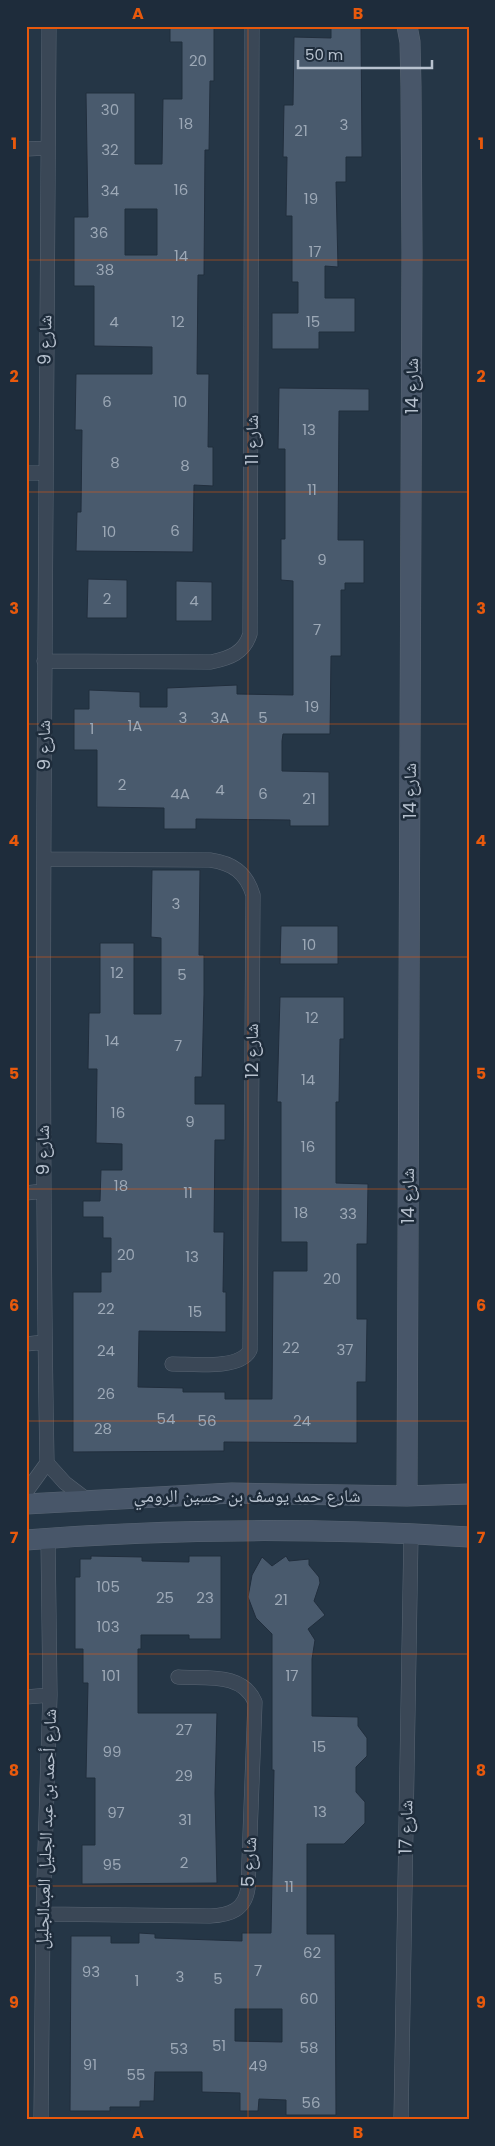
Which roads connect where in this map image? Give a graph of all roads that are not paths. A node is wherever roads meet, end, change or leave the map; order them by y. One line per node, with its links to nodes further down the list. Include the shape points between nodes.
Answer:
1 (49, 26): 6 (street, شارع 9)
2 (252, 26): 10 (street, شارع 11, via 250,634 241,651 232,657 211,662)
3 (407, 26): 5 (street, شارع 14)
4 (418, 26): 5 (street, شارع 14)
5 (411, 87): 20 (street, شارع 14)
6 (47, 148): 7 (street); 9 (street, شارع 9)
7 (26, 149)
8 (26, 473): 9 (street)
9 (44, 473): 10 (street, شارع 9)
10 (44, 662): 11 (street, شارع 9)
11 (44, 859): 12 (street, شارع 9); 16 (street, شارع 12, via 224,862 239,870 253,895 250,1350 247,1356 236,1362)
12 (43, 1191): 13 (street); 14 (street, شارع 9)
13 (26, 1193)
14 (45, 1342): 15 (street); 17 (street, شارع 9)
15 (26, 1344)
16 (172, 1364)
17 (47, 1463): 18 (street); 21 (street)
18 (26, 1492)
19 (469, 1494): 20 (street, شارع حمد يوسف بن حسين الرومي)
20 (406, 1496): 21 (street, شارع حمد يوسف بن حسين الرومي, via 232,1492)
21 (86, 1499): 22 (street, شارع حمد يوسف بن حسين الرومي)
22 (26, 1504)
23 (411, 1534): 24 (street, شارع حمد يوسف بن حسين الرومي); 25 (street, شارع حمد يوسف بن حسين الرومي, via 231,1529); 32 (street, شارع 17)
24 (469, 1537)
25 (48, 1538): 26 (street, شارع حمد يوسف بن حسين الرومي); 28 (street, شارع أحمد بن عبد الجليل العبدالجليل)
26 (26, 1540)
27 (178, 1677): 30 (street, شارع 5, via 232,1680 247,1688 255,1702 248,1888 244,1902 234,1912 210,1916)
28 (50, 1695): 29 (street); 30 (street, شارع أحمد بن عبد الجليل العبدالجليل)
29 (26, 1697)
30 (43, 1914): 31 (street, شارع أحمد بن عبد الجليل العبدالجليل)
31 (41, 2120)
32 (401, 2120)

